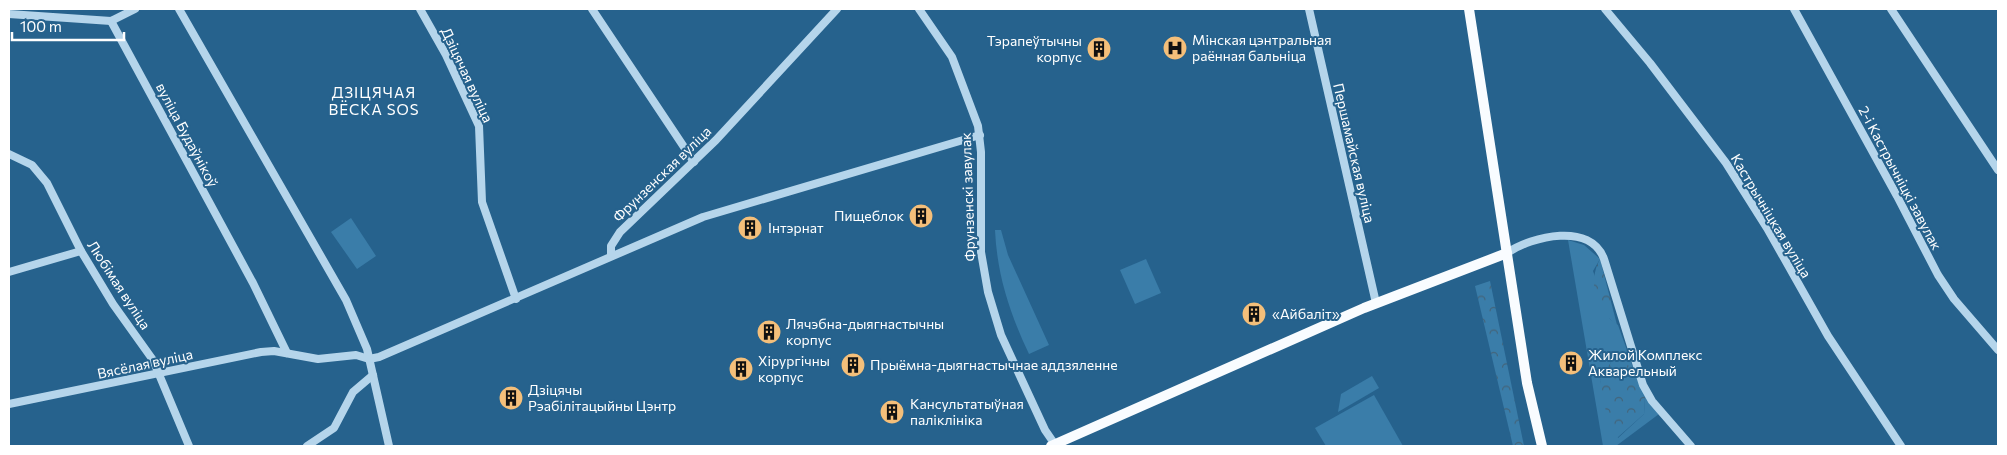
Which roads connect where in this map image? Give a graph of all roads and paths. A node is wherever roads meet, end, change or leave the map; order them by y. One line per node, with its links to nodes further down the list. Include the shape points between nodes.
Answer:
1 (135, 9): 13 (street)
2 (179, 9): 26 (street, via 346,300 363,336)
3 (420, 9): 22 (street, Дзіцячая вуліца, via 479,126 482,202)
4 (592, 9): 16 (street)
5 (837, 9): 16 (street, Фрунзенская вуліца)
6 (919, 9): 14 (street, Фрунзенскі завулак, via 954,63)
7 (1309, 9): 23 (street, Першамайская вуліца)
8 (1469, 9): 19 (main road)
9 (1605, 9): 36 (street, Кастрычніцкая вуліца, via 1726,163 1828,336)
10 (1794, 9): 24 (street, 2-і Кастрычніцкі завулак, via 1938,274 1954,299)
11 (1892, 9): 17 (street)
12 (9, 14): 13 (street)
13 (111, 21): 25 (street, вуліца Будаўнікоў, via 253,283)
14 (980, 135): 20 (street, via 703,217); 33 (street, Фрунзенскі завулак, via 981,252 988,292 1001,335)
15 (9, 154): 18 (street, Любімая вуліца, via 32,165 47,183)
16 (694, 162): 20 (street, Фрунзенская вуліца, via 620,232 611,246)
17 (1998, 170)
18 (81, 250): 21 (street); 27 (street, Любімая вуліца, via 113,304 153,360)
19 (1507, 253): 23 (main road); 34 (main road, via 1527,383); 35 (street, via 1522,243 1564,236 1586,238 1597,246 1604,259 1643,385 1652,401)
20 (611, 256): 22 (street)
21 (9, 272)
22 (516, 299): 26 (street, via 388,354)
23 (1376, 303): 33 (main road)
24 (1998, 350)
25 (287, 353): 26 (street, Вясёлая вуліца, via 318,358 356,355); 27 (street, Вясёлая вуліца, via 261,352)
26 (369, 359): 28 (street)
27 (157, 373): 29 (street, Вясёлая вуліца); 30 (street, Любімая вуліца)
28 (373, 375): 31 (street, via 353,392 334,428); 32 (street)
29 (9, 404)
30 (189, 446)
31 (307, 446)
32 (389, 446)
33 (1054, 446)
34 (1542, 446)
35 (1691, 446)
36 (1901, 446)

